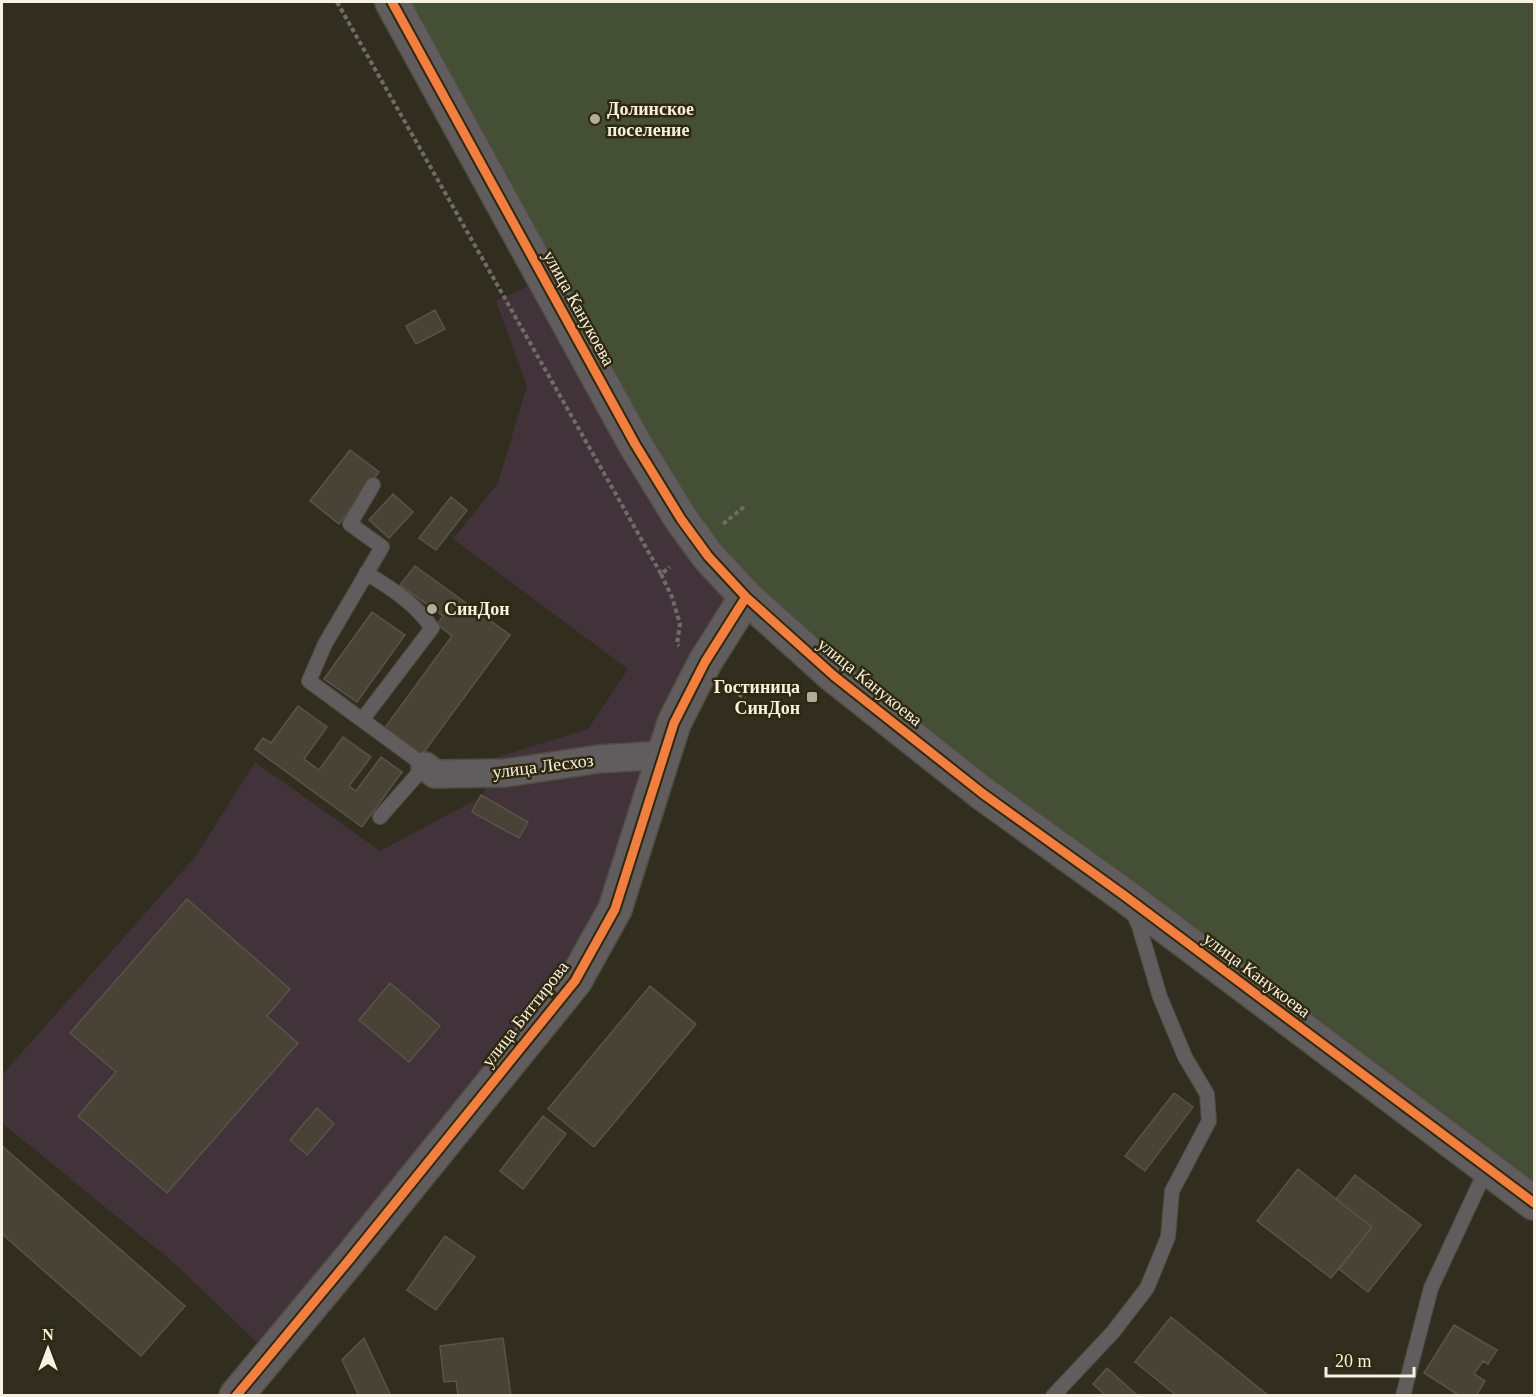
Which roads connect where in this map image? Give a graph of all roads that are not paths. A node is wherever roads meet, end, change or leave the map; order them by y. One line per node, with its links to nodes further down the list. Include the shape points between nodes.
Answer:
1 (392, 2): 4 (street, улица Канукоева, via 635,444 681,519)
2 (373, 485): 3 (lane, via 350,524 382,547)
3 (366, 573): 5 (lane, via 324,644 309,681); 5 (lane, via 422,613 432,628)
4 (746, 597): 6 (street, улица Биттирова, via 690,690); 9 (street, улица Канукоева, via 834,676 982,793)
5 (362, 720): 7 (lane)
6 (664, 755): 7 (street, улица Лесхоз, via 599,759 506,773 435,774); 12 (street, улица Биттирова, via 615,909 574,981)
7 (424, 766): 8 (lane)
8 (380, 817)
9 (1125, 896): 10 (street, улица Канукоева); 13 (lane, via 1139,926 1160,997 1185,1057 1207,1094 1209,1121 1172,1191 1168,1237 1147,1288 1113,1332)
10 (1487, 1168): 11 (street, улица Канукоева); 14 (lane, via 1431,1288)
11 (1534, 1203)
12 (236, 1395)
13 (1053, 1395)
14 (1403, 1395)

